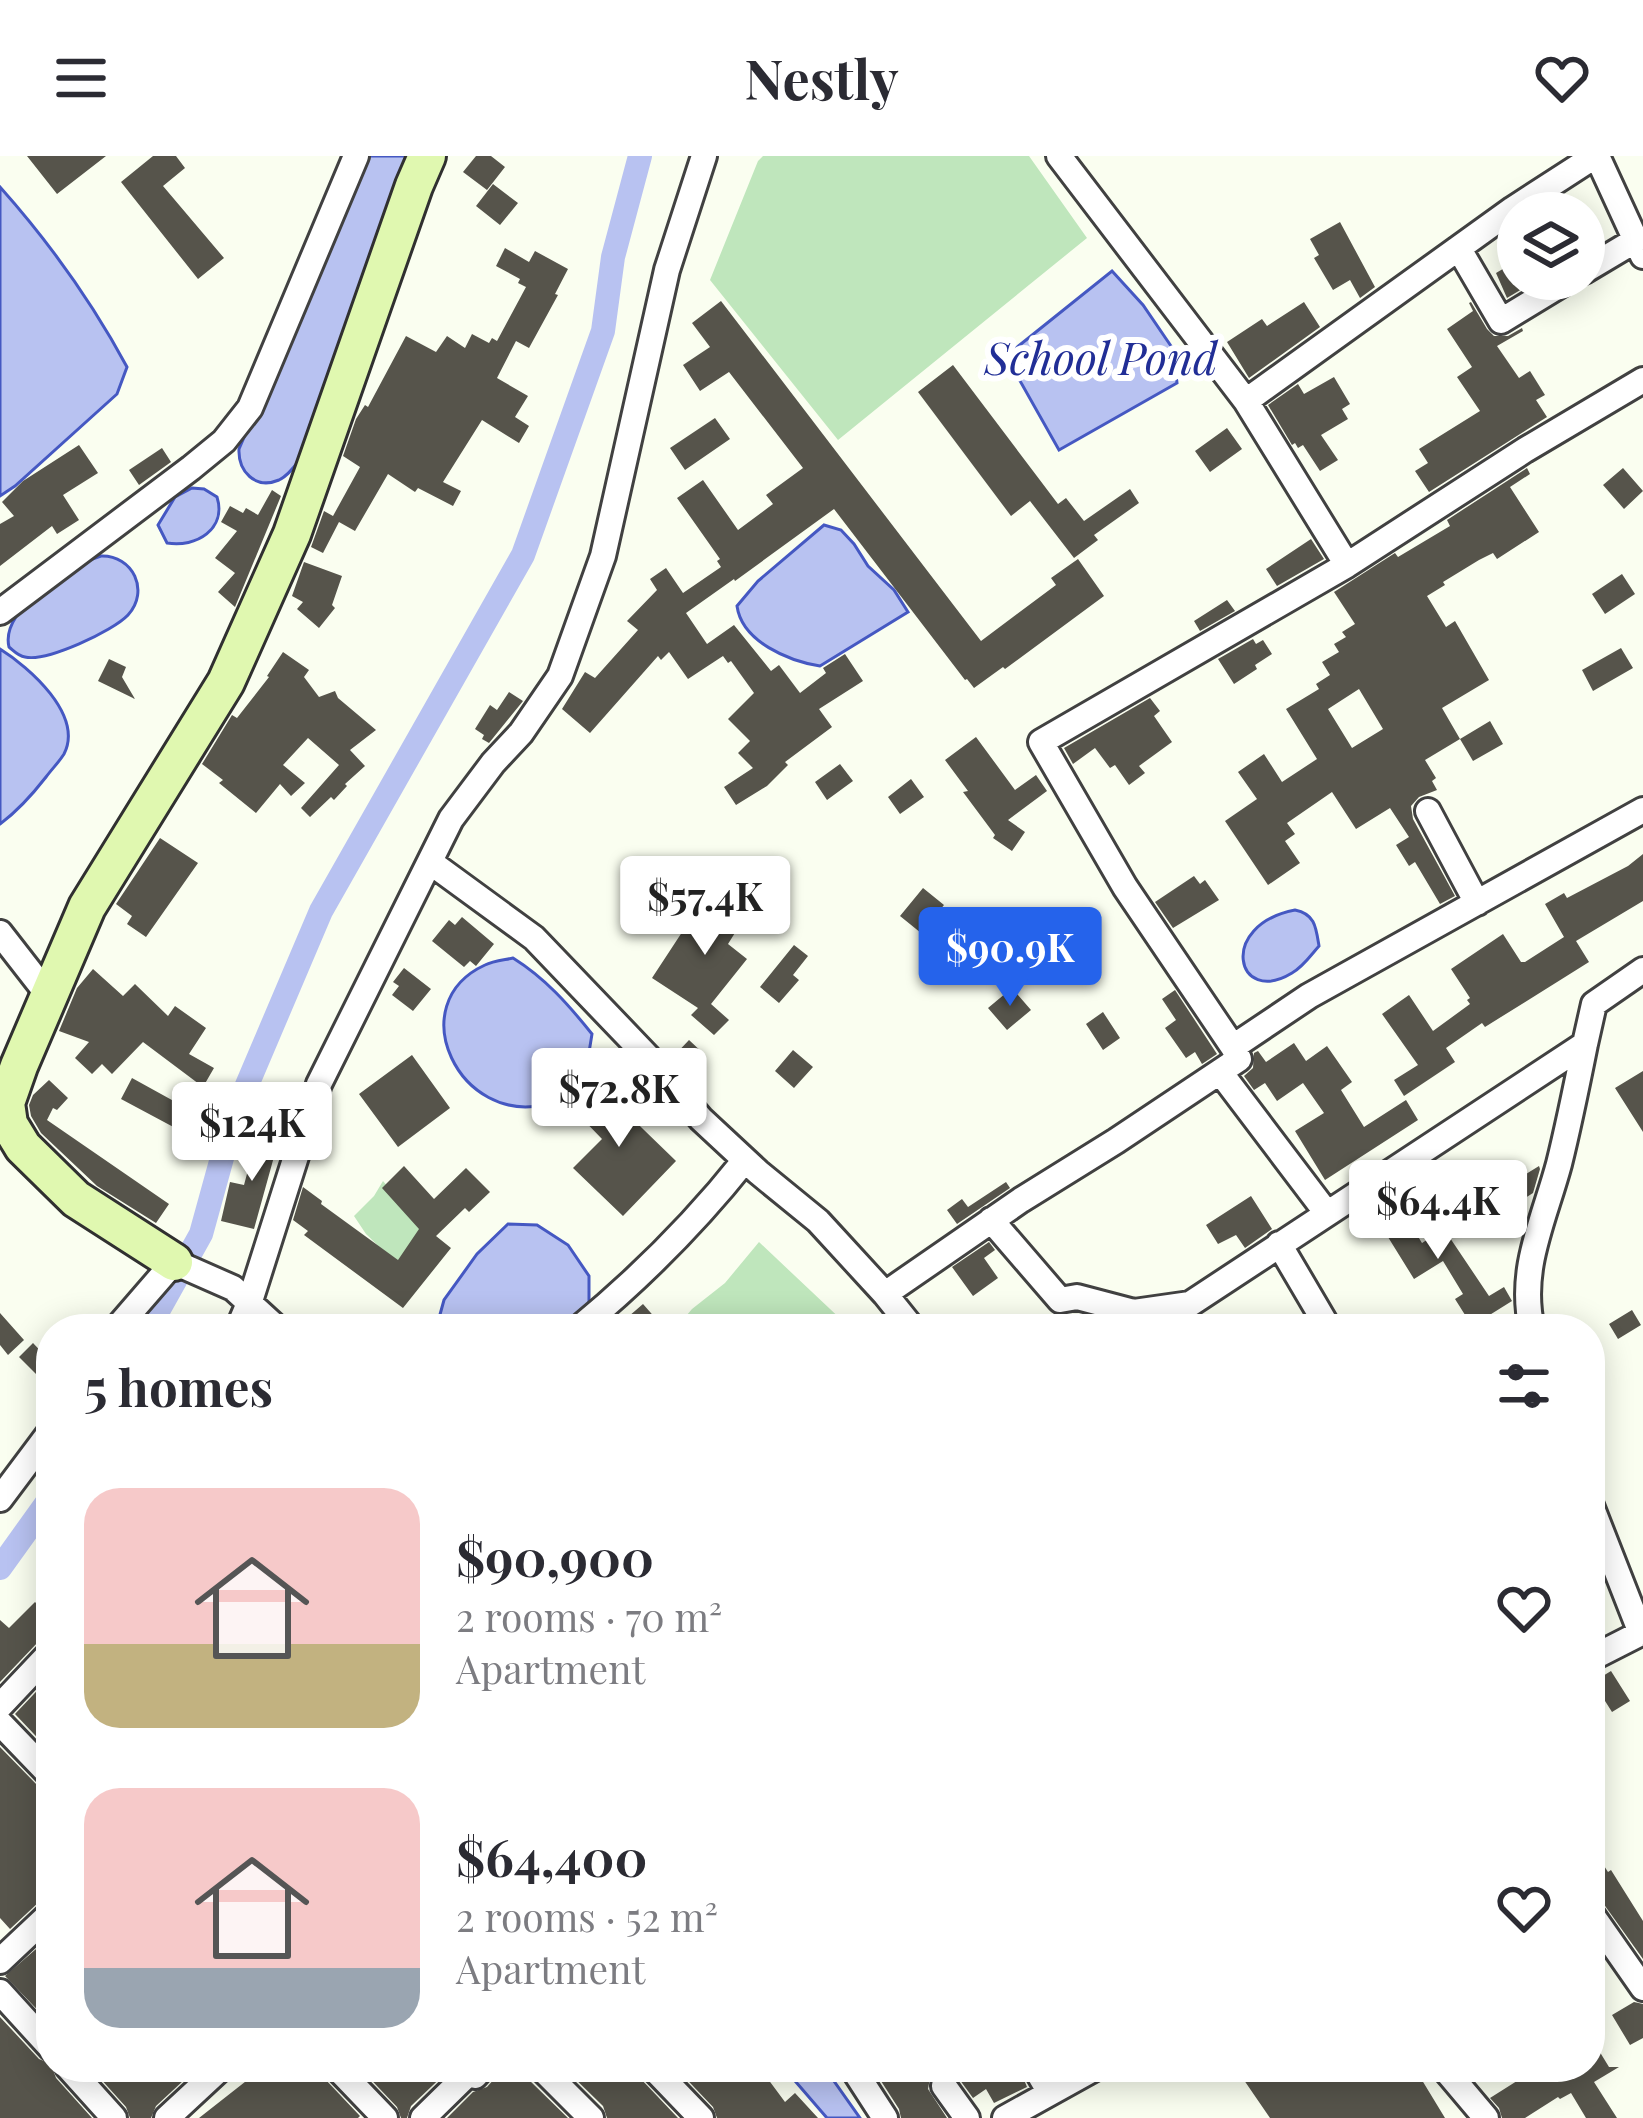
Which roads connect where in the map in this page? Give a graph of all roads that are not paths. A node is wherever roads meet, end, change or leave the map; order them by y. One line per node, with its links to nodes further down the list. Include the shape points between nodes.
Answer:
1 (356, 156): 13 (street, via 250,408 191,468)
2 (428, 156): 20 (street, via 292,534 226,682 87,907)
3 (704, 156): 16 (street, via 667,270 603,556 560,676 451,819)
4 (1058, 156): 11 (street)
5 (1596, 156): 6 (street); 7 (street)
6 (1639, 248): 8 (street)
7 (1459, 249): 9 (street, via 1501,321); 11 (street)
8 (1605, 262)
9 (1536, 300)
10 (1643, 380): 12 (street)
11 (1246, 401): 12 (street)
12 (1347, 565): 22 (street, via 1041,742 1125,887)
13 (0, 612)
14 (1643, 810): 17 (street)
15 (1428, 811): 17 (street)
16 (430, 862): 24 (street, via 534,938); 30 (street, via 319,1084)
17 (1477, 903): 22 (street)
18 (0, 933): 20 (street)
19 (1643, 970): 21 (street, via 1594,1004)
20 (49, 996): 28 (street, via 6,1103 9,1124 76,1199)
21 (1585, 1044): 25 (street); 37 (street, via 1527,1274)
22 (1233, 1047): 23 (street, via 1239,1059)
23 (1220, 1072): 25 (street); 26 (street)
24 (745, 1160): 29 (street, via 818,1221); 34 (street, via 663,1255)
25 (1326, 1212): 27 (street)
26 (992, 1220): 27 (street, via 1060,1300 1134,1312 1190,1304); 29 (street)
27 (1279, 1244): 36 (street)
28 (174, 1262): 30 (street); 31 (street)
29 (885, 1294): 35 (street)
30 (242, 1295): 32 (street); 33 (street)
31 (129, 1314)
32 (240, 1314)
33 (262, 1314)
34 (595, 1314)
35 (901, 1314)
36 (1320, 1314)
37 (1529, 1314)
38 (36, 1451): 39 (street)
39 (0, 1499)
40 (1605, 1540): 41 (street)
41 (1642, 1633): 42 (street)
42 (1605, 1652)
43 (14, 1674): 44 (street)
44 (0, 1706)
45 (0, 1724): 46 (street)
46 (36, 1761)
47 (36, 1927): 49 (street)
48 (1605, 1934): 50 (street)
49 (0, 1961)
50 (1643, 1988)
51 (0, 1992): 52 (street)
52 (36, 2032)
53 (82, 2082): 66 (street)
54 (206, 2082): 67 (street)
55 (350, 2082): 68 (street)
56 (460, 2082): 69 (street)
57 (555, 2082): 70 (street)
58 (662, 2082): 65 (street)
59 (862, 2082): 71 (street)
60 (1044, 2082): 64 (street)
61 (1070, 2082): 64 (street)
62 (1456, 2082): 74 (street)
63 (944, 2086): 72 (street)
64 (1050, 2093): 73 (street)
65 (683, 2112)
66 (114, 2118)
67 (167, 2118)
68 (385, 2118)
69 (423, 2118)
70 (591, 2118)
71 (885, 2118)
72 (967, 2118)
73 (1005, 2118)
74 (1486, 2118)

